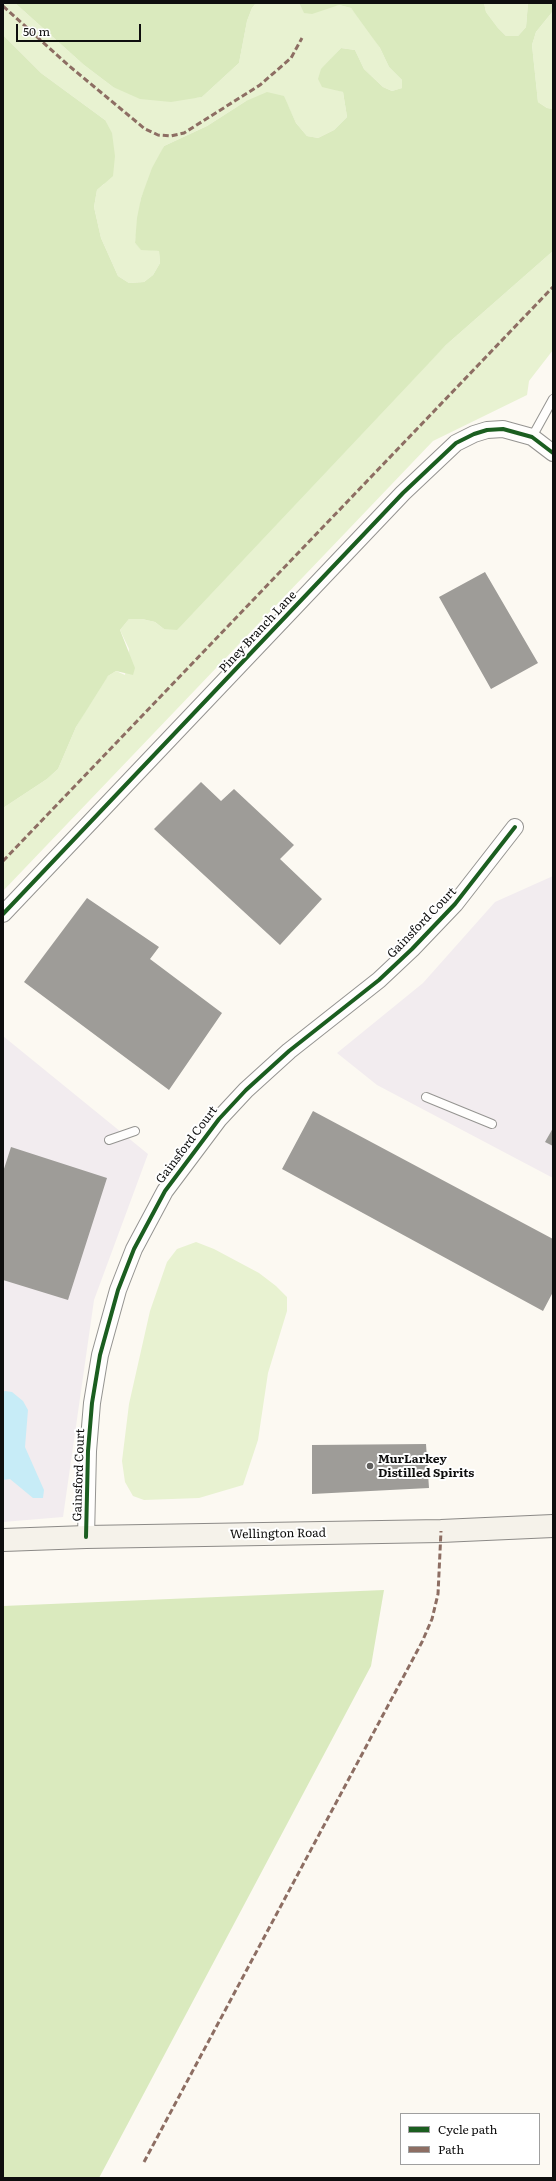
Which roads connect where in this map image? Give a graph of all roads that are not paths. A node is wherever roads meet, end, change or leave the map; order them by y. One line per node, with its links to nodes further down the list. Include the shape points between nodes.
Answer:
1 (553, 399): 2 (lane)
2 (532, 437): 3 (street, Piney Branch Lane); 5 (street, Piney Branch Lane, via 503,429 487,430 456,443 403,493)
3 (553, 454)
4 (515, 827): 11 (street, Gainsford Court, via 455,904 412,949 379,980 289,1051 246,1090 219,1119 165,1191 134,1249 118,1290 103,1342 92,1403)
5 (3, 914)
6 (426, 1097): 7 (lane)
7 (492, 1124)
8 (135, 1131): 9 (lane)
9 (109, 1140)
10 (553, 1526): 11 (main road, Wellington Road, via 441,1531)
11 (86, 1537): 12 (main road, Wellington Road)
12 (3, 1540)

